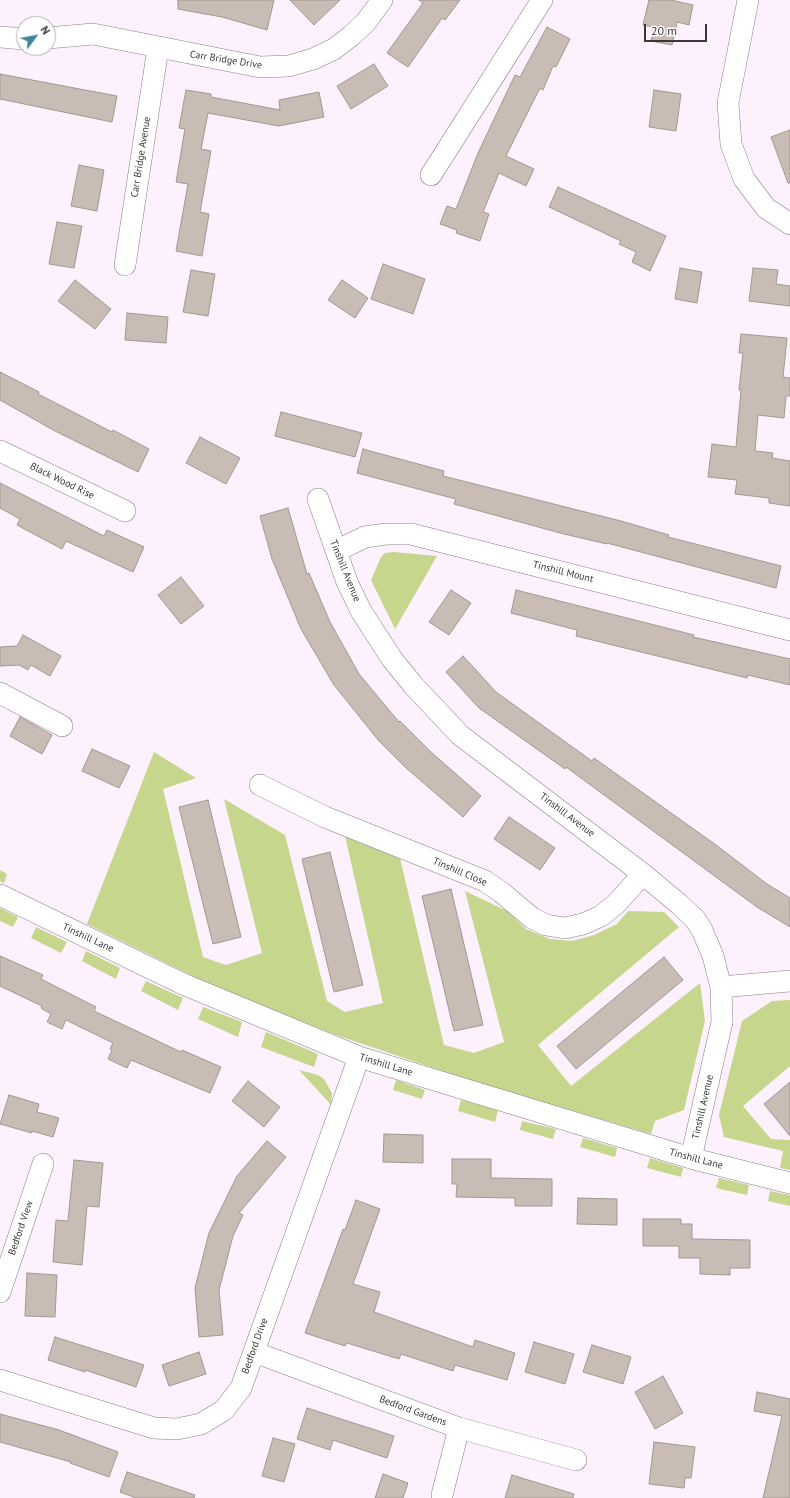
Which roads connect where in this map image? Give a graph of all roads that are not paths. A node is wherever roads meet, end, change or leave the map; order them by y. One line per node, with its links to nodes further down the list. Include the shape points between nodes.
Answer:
1 (382, 0): 7 (street, Carr Bridge Drive, via 366,22 334,49 289,66 260,67)
2 (542, 0): 8 (street)
3 (748, 0): 9 (street, via 728,103 730,144 744,179 766,208)
4 (0, 37): 6 (street)
5 (56, 37): 7 (street, Carr Bridge Drive, via 93,34)
6 (16, 38)
7 (158, 48): 10 (street, Carr Bridge Avenue)
8 (430, 175)
9 (790, 224)
10 (125, 265)
11 (0, 451): 13 (street, Black Wood Rise)
12 (318, 499): 14 (street, Tinshill Avenue)
13 (125, 512)
14 (336, 551): 15 (street, Tinshill Mount, via 365,537 411,534); 19 (street, Tinshill Avenue, via 347,582 376,635 435,710 460,735)
15 (790, 630)
16 (0, 693): 17 (street)
17 (62, 726)
18 (260, 785): 19 (street, Tinshill Close, via 325,817 485,881 532,918 546,925 565,928 601,916 616,904)
19 (643, 874): 22 (street, Tinshill Avenue, via 695,919 713,956)
20 (0, 896): 23 (street, Tinshill Lane, via 183,984)
21 (790, 981): 22 (street)
22 (721, 987): 24 (street, Tinshill Avenue, via 721,1032)
23 (359, 1057): 24 (street, Tinshill Lane); 28 (street, Bedford Drive)
24 (691, 1158): 26 (street, Tinshill Lane)
25 (43, 1164): 27 (street, Bedford View)
26 (790, 1183)
27 (0, 1292)
28 (254, 1352): 29 (street, Bedford Drive, via 241,1388 224,1410 201,1424 177,1429 154,1428); 30 (street, Bedford Gardens)
29 (0, 1380)
30 (459, 1428): 31 (street, Bedford Gardens); 32 (street)
31 (576, 1460)
32 (442, 1495)

